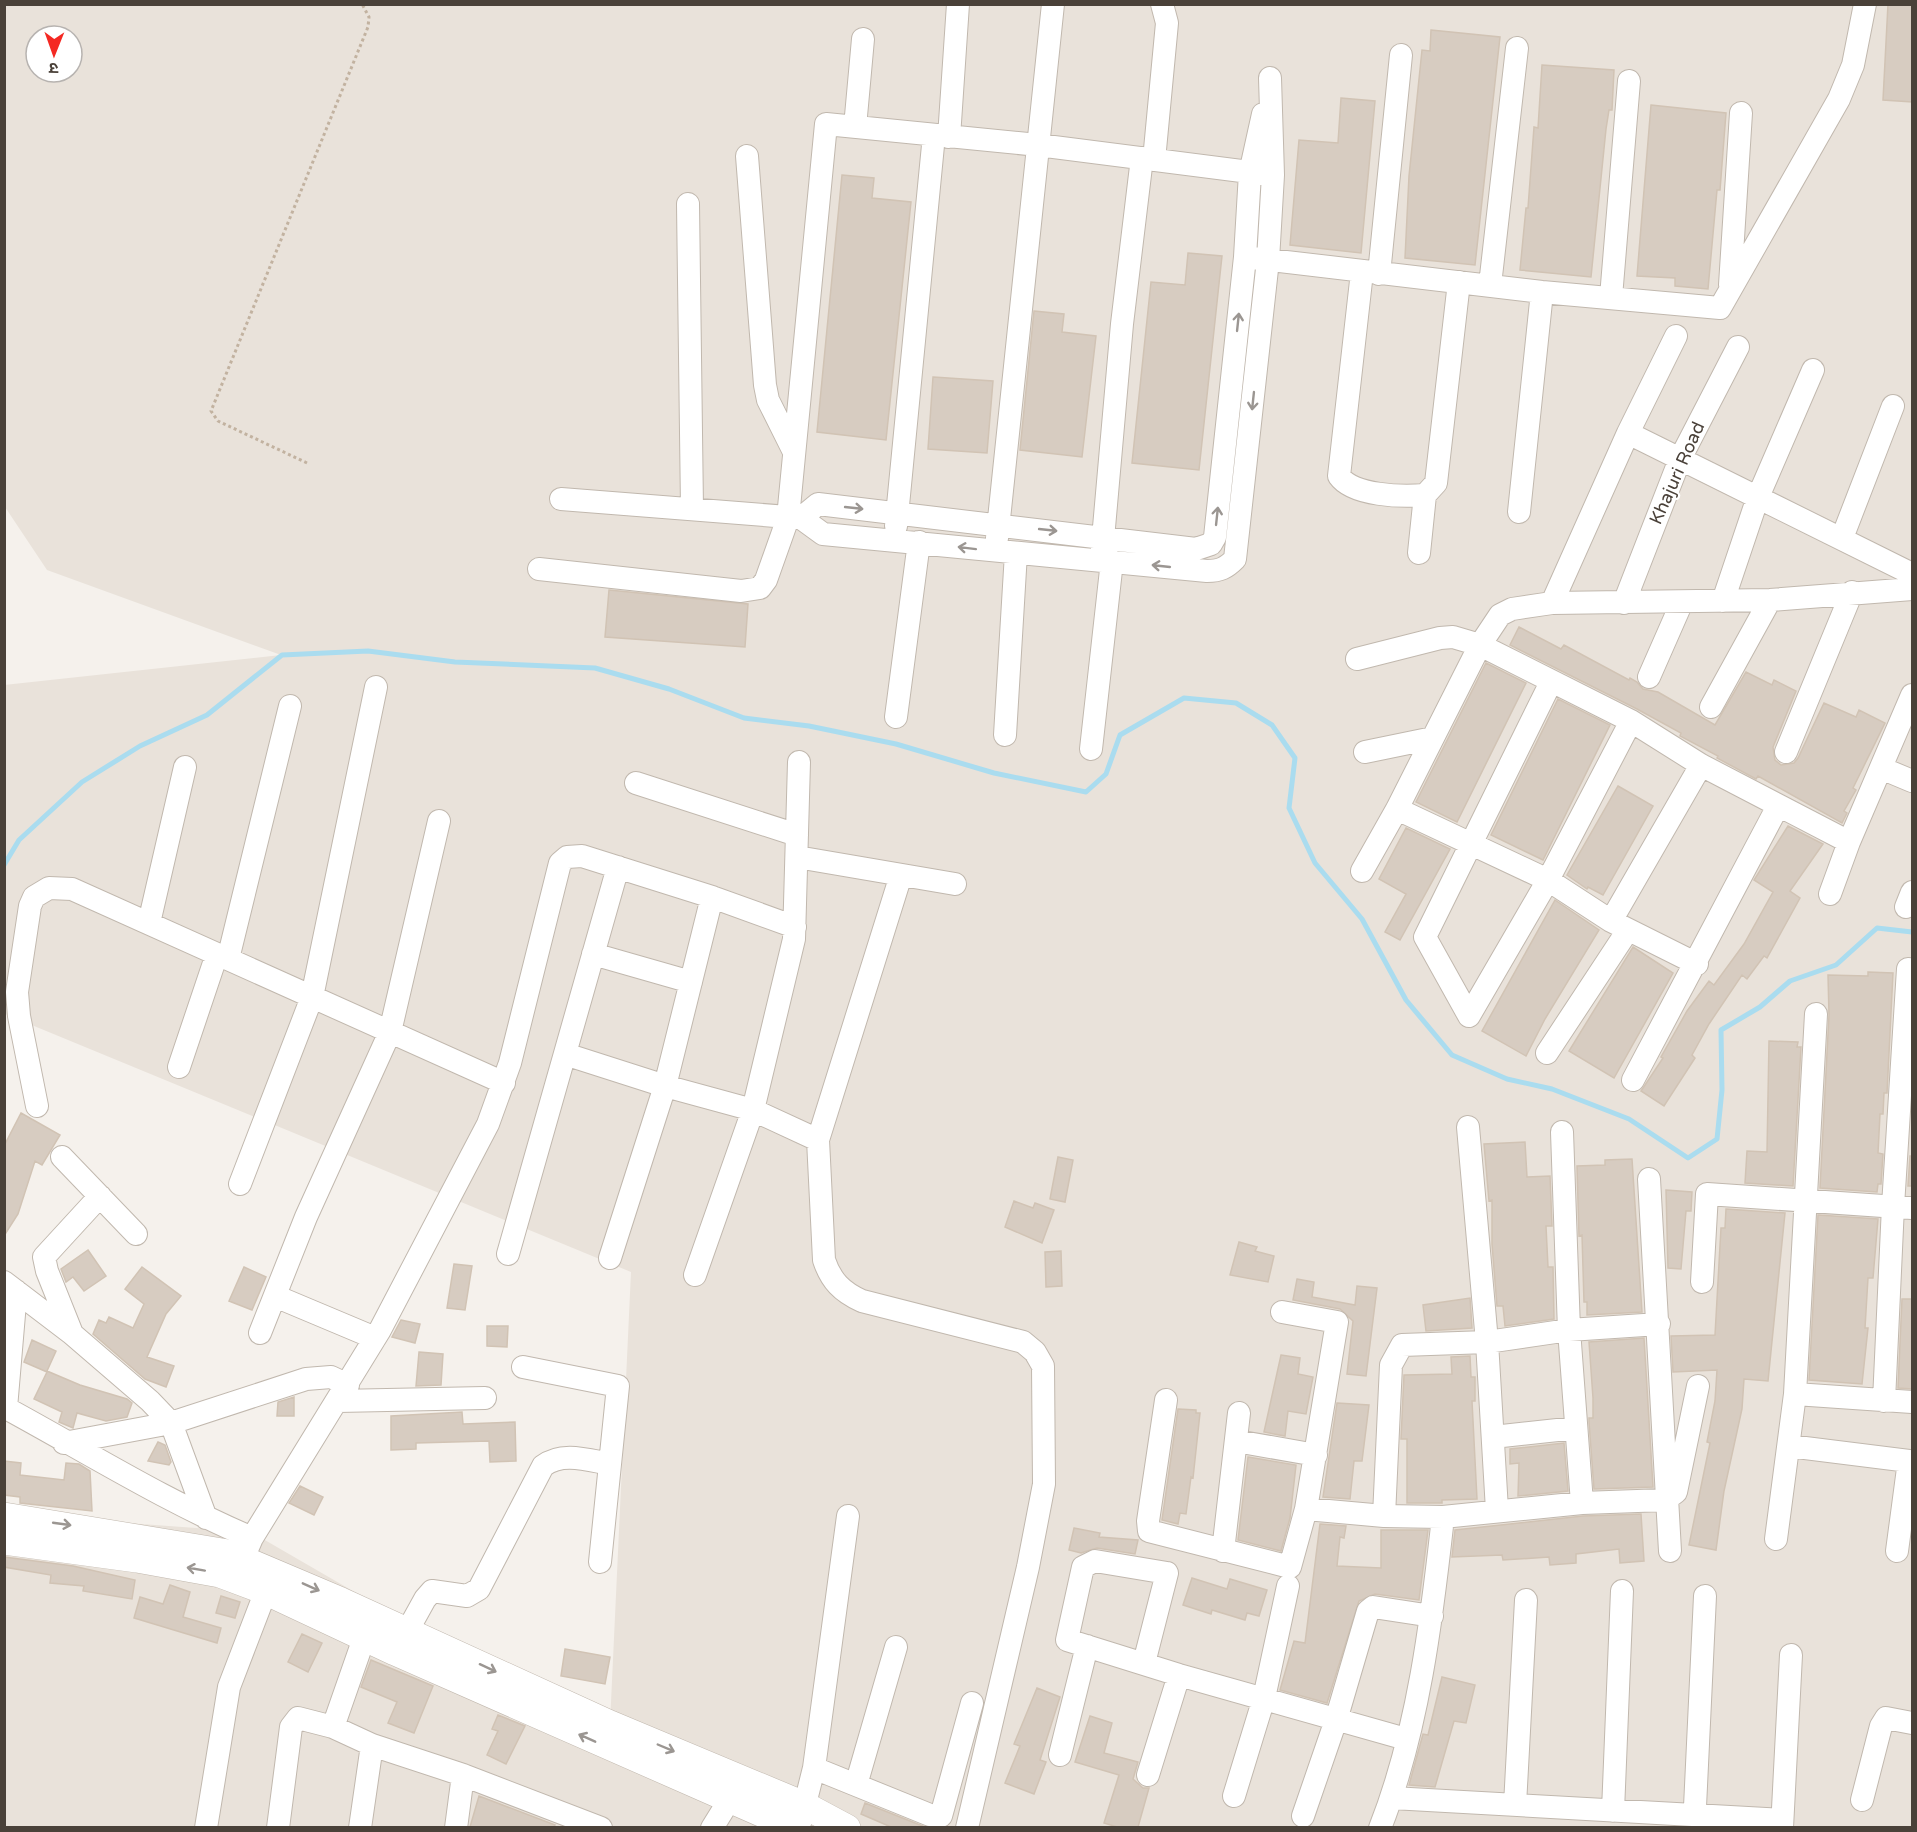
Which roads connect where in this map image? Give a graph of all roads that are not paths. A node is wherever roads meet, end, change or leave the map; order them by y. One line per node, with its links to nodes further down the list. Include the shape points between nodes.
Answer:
1 (958, 4): 11 (street)
2 (1053, 4): 12 (street)
3 (1162, 4): 14 (street, via 1167,23)
4 (1865, 4): 23 (street, via 1853,65 1839,99)
5 (863, 39): 10 (street)
6 (1517, 48): 22 (street)
7 (1401, 55): 20 (street)
8 (1629, 81): 25 (street)
9 (1741, 113): 23 (street)
10 (855, 127): 11 (street); 31 (street, via 826,124)
11 (941, 136): 12 (street); 37 (street)
12 (1038, 145): 14 (street); 40 (street)
13 (747, 156): 31 (street, via 765,385 768,400)
14 (1148, 159): 15 (street); 41 (street, via 1122,324)
15 (1250, 173): 16 (street); 16 (street, via 1270,78); 18 (street)
16 (1273, 176): 19 (street)
17 (688, 204): 36 (street)
18 (1245, 257): 19 (street); 45 (street, one-way to 18, via 1215,537)
19 (1268, 260): 20 (street); 49 (street, one-way to 49, via 1235,559)
20 (1371, 273): 21 (street); 33 (street, via 1339,476 1355,488 1389,495)
21 (1459, 282): 22 (street); 33 (street, via 1436,483)
22 (1490, 285): 24 (street)
23 (1729, 291): 25 (street, via 1720,308)
24 (1542, 292): 25 (street); 38 (street)
25 (1611, 297)
26 (1676, 336): 30 (street)
27 (1738, 347): 32 (street, Khajuri Road)
28 (1813, 370): 34 (street)
29 (1893, 406): 42 (street)
30 (1628, 433): 32 (street); 56 (street)
31 (793, 450): 39 (street)
32 (1680, 459): 34 (street); 57 (street, Khajuri Road)
33 (1425, 495): 47 (street)
34 (1758, 497): 42 (street); 54 (street)
35 (561, 499): 36 (street)
36 (692, 508): 39 (street)
37 (897, 512): 39 (street, one-way to 37, via 818,504); 40 (street); 43 (street)
38 (1519, 512)
39 (794, 518): 43 (street, via 823,534); 50 (street, via 766,580 753,590)
40 (998, 525): 41 (street, one-way to 41); 46 (street)
41 (1104, 536): 45 (street, via 1196,549); 48 (street)
42 (1842, 538): 51 (street)
43 (894, 539): 44 (street)
44 (919, 542): 46 (street, one-way to 44); 66 (street)
45 (1211, 544): 49 (street)
46 (1006, 552): 48 (street); 68 (street)
47 (1419, 553)
48 (1106, 561): 49 (street, one-way to 48, via 1207,571); 70 (street)
49 (1228, 566)
50 (539, 568)
51 (1912, 575): 52 (street)
52 (1852, 592): 53 (street); 71 (street)
53 (1770, 600): 54 (street); 65 (street)
54 (1723, 601): 55 (street)
55 (1682, 602): 57 (street); 60 (street)
56 (1552, 603): 57 (street); 58 (street, via 1512,609 1500,615)
57 (1624, 603)
58 (1480, 645): 59 (street, via 1453,637 1440,638); 61 (street); 69 (street)
59 (1357, 659)
60 (1649, 677)
61 (1551, 682): 67 (street); 83 (street)
62 (376, 687): 100 (street)
63 (1912, 695): 76 (street)
64 (290, 706): 96 (street)
65 (1711, 707)
66 (896, 717)
67 (1631, 721): 74 (street); 88 (street)
68 (1005, 735)
69 (1433, 738): 72 (street); 80 (street)
70 (1091, 749)
71 (1786, 752)
72 (1365, 753)
73 (799, 762): 84 (street)
74 (1701, 765): 79 (street); 93 (street)
75 (185, 767): 92 (street)
76 (1881, 768): 77 (street); 82 (street)
77 (1912, 781)
78 (636, 783): 84 (street)
79 (1778, 806): 82 (street); 97 (street)
80 (1397, 809): 83 (street); 86 (street)
81 (439, 821): 102 (street)
82 (1850, 842): 90 (street)
83 (1471, 844): 88 (street); 88 (street, via 1425,937 1469,1016)
84 (797, 846): 87 (street); 94 (street)
85 (618, 867): 91 (street); 95 (street); 107 (street, via 575,855 560,863)
86 (1362, 871)
87 (902, 875): 89 (street); 113 (street)
88 (1548, 880): 93 (street)
89 (955, 884)
90 (1830, 894)
91 (712, 897): 94 (street); 99 (street)
92 (149, 923): 96 (street); 109 (street, via 72,889 50,888 34,897 17,992)
93 (1620, 925): 97 (street); 103 (street)
94 (795, 927): 110 (street)
95 (593, 954): 99 (street); 104 (street)
96 (222, 956): 100 (street); 105 (street)
97 (1697, 964): 106 (street)
98 (1908, 969): 119 (street)
99 (691, 982): 108 (street)
100 (312, 997): 102 (street); 116 (street)
101 (1816, 1014): 118 (street)
102 (390, 1032): 107 (street); 126 (street)
103 (1547, 1053)
104 (565, 1054): 108 (street); 121 (street)
105 (180, 1067)
106 (1633, 1080)
107 (504, 1083): 132 (street, via 488,1124)
108 (665, 1086): 110 (street); 122 (street)
109 (37, 1106)
110 (753, 1110): 113 (street); 123 (street)
111 (1468, 1127): 133 (street)
112 (1562, 1132): 129 (street)
113 (818, 1140): 210 (street, via 824,1260 837,1285 862,1301 1023,1342 1043,1366 1044,1484)
114 (62, 1156): 117 (street)
115 (1649, 1179): 128 (street)
116 (240, 1184)
117 (100, 1196): 120 (street); 130 (street, via 44,1257)
118 (1806, 1202): 119 (street); 124 (street, via 1707,1194); 137 (street)
119 (1903, 1207): 140 (street)
120 (136, 1234)
121 (508, 1254)
122 (610, 1258)
123 (695, 1275)
124 (1702, 1282)
125 (10, 1286): 130 (street); 142 (street)
126 (274, 1296): 131 (street); 132 (street)
127 (1282, 1312): 150 (street, via 1337,1322)
128 (1659, 1324): 129 (street); 152 (street)
129 (1569, 1330): 133 (street); 145 (street)
130 (71, 1333): 144 (street)
131 (260, 1333)
132 (375, 1338): 136 (street)
133 (1487, 1342): 146 (street); 158 (street, via 1401,1345 1390,1365)
134 (523, 1367): 151 (street, via 618,1386)
135 (1698, 1386): 152 (street, via 1676,1492)
136 (343, 1393): 138 (street); 144 (street, via 331,1377 306,1379); 166 (street)
137 (1795, 1394): 140 (street); 149 (street)
138 (485, 1398)
139 (1166, 1400): 163 (street, via 1147,1527 1154,1534)
140 (1884, 1401): 141 (street)
141 (1912, 1402)
142 (5, 1408): 148 (street)
143 (1239, 1413): 147 (street)
144 (171, 1423): 148 (street); 160 (street)
145 (1576, 1428): 146 (street); 153 (street)
146 (1493, 1437): 155 (street)
147 (1236, 1441): 150 (street); 163 (street)
148 (64, 1443): 160 (street)
149 (1789, 1446): 161 (street); 165 (street, via 1909,1461)
150 (1316, 1455): 154 (street)
151 (610, 1464): 167 (street); 175 (street, via 564,1457 543,1466 479,1589 467,1596 432,1591)
152 (1665, 1500): 153 (street); 164 (street)
153 (1582, 1503): 155 (street)
154 (1306, 1509): 158 (street); 163 (street, via 1290,1567)
155 (1497, 1510): 159 (street)
156 (4, 1516): 166 (street, one-way to 166, via 126,1534)
157 (848, 1516): 189 (street)
158 (1384, 1516): 159 (street)
159 (1443, 1517): 173 (street)
160 (206, 1518): 166 (street)
161 (1776, 1539)
162 (4, 1541): 166 (street, one-way to 162, via 220,1574)
163 (1223, 1551)
164 (1670, 1551)
165 (1897, 1551)
166 (243, 1559): 168 (street)
167 (600, 1562)
168 (269, 1581): 174 (street); 203 (street, via 229,1687)
169 (1288, 1586): 181 (street)
170 (1622, 1591): 198 (street)
171 (1705, 1596): 201 (street)
172 (1526, 1600): 197 (street)
173 (1432, 1616): 183 (street, via 1373,1606 1368,1611); 186 (street)
174 (368, 1627): 175 (street); 185 (street)
175 (401, 1641): 193 (street, via 610,1724)
176 (1088, 1646): 179 (street); 179 (street, via 1067,1640 1083,1567 1095,1561 1167,1573); 188 (street)
177 (896, 1647): 192 (street)
178 (1791, 1655): 202 (street)
179 (1144, 1663): 180 (street)
180 (1179, 1676): 181 (street); 191 (street)
181 (1264, 1698): 183 (street); 194 (street)
182 (972, 1703): 192 (street, via 941,1816)
183 (1336, 1720): 186 (street); 199 (street)
184 (1912, 1723): 196 (street, via 1886,1718)
185 (333, 1727): 187 (street); 204 (street, via 303,1718 293,1721)
186 (1406, 1739): 195 (street)
187 (372, 1745): 190 (street); 205 (street)
188 (1060, 1755)
189 (814, 1768): 192 (street); 200 (street)
190 (463, 1775): 206 (street); 207 (street)
191 (1148, 1775)
192 (856, 1785)
193 (736, 1790): 200 (street); 208 (street)
194 (1234, 1796)
195 (1392, 1798): 197 (street); 211 (street)
196 (1862, 1800)
197 (1515, 1805): 198 (street)
198 (1613, 1811): 201 (street)
199 (1303, 1816)
200 (800, 1820): 209 (street)
201 (1694, 1822): 202 (street)
202 (1782, 1824)
203 (206, 1827)
204 (278, 1827)
205 (360, 1827)
206 (456, 1827)
207 (601, 1827)
208 (712, 1827)
209 (847, 1827)
210 (967, 1827)
211 (1380, 1827)

